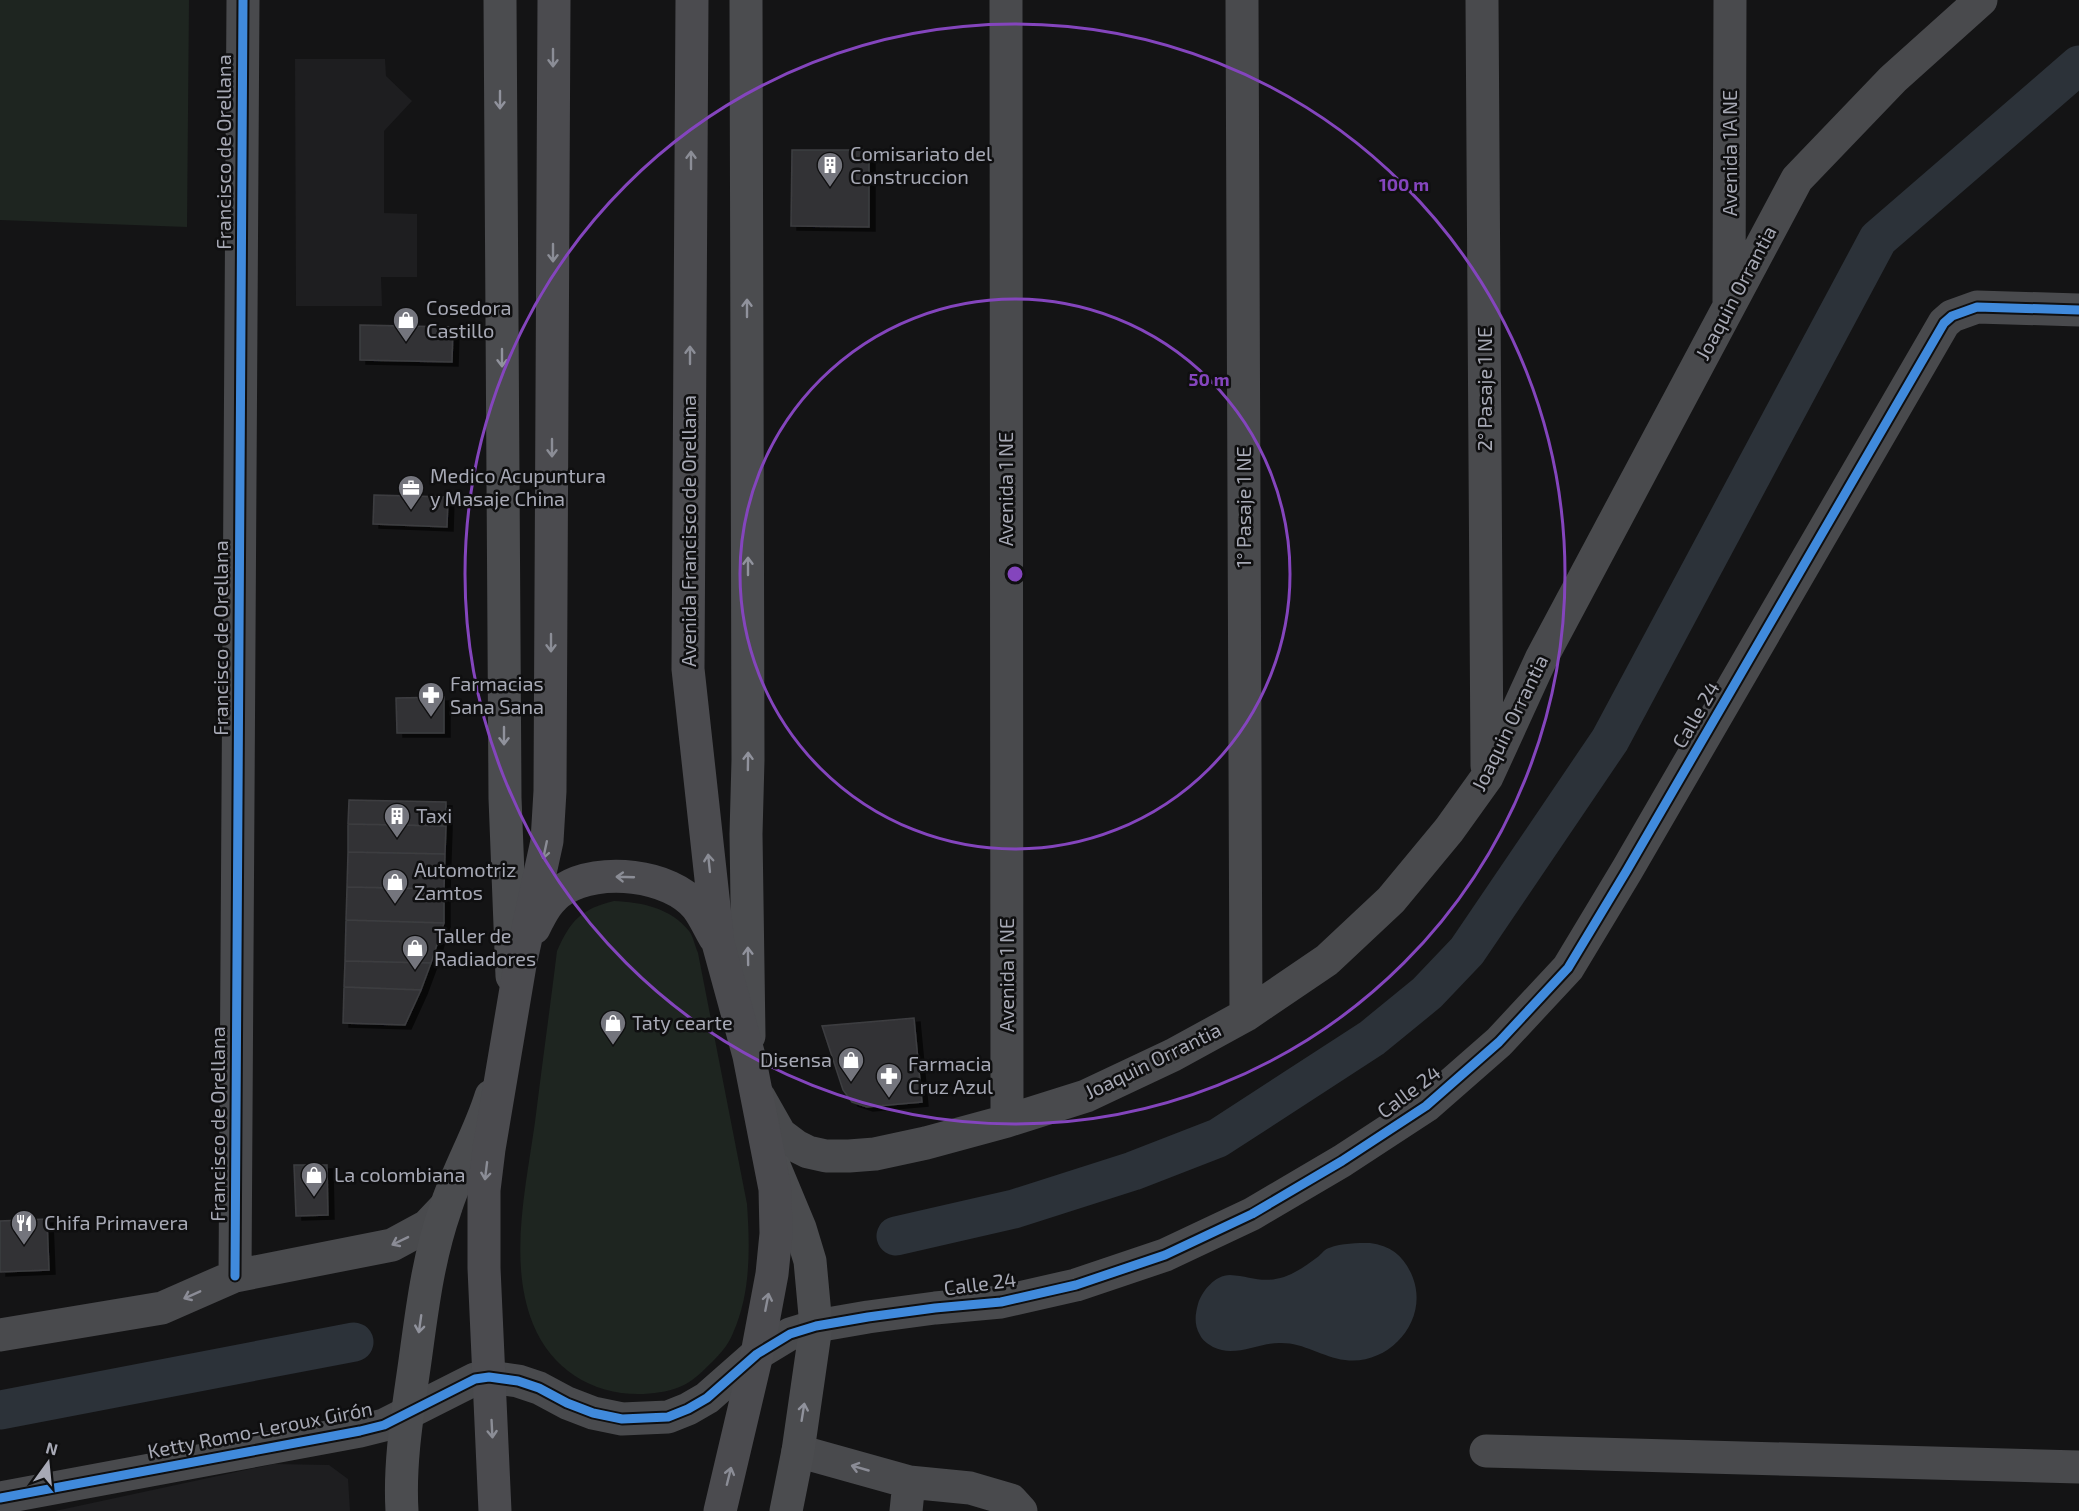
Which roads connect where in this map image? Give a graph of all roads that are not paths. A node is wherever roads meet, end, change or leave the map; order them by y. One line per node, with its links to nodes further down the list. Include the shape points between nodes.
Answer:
1 (243, 0): 24 (street, Francisco de Orellana)
2 (500, 0): 16 (main road, one-way to 16, via 505,798)
3 (554, 0): 15 (highway, one-way to 15, via 550,791 548,841)
4 (692, 0): 14 (highway, Avenida Francisco de Orellana, one-way to 4, via 688,669)
5 (746, 0): 19 (main road, Avenida Francisco de Orellana, one-way to 5)
6 (1006, 0): 21 (street, Avenida 1 NE)
7 (1242, 0): 17 (street, 1° Pasaje 1 NE)
8 (1482, 0): 13 (street, 2° Pasaje 1 NE)
9 (1730, 0): 11 (street, Avenida 1A NE)
10 (1972, 5): 11 (street, Joaquin Orrantia, via 1893,79 1797,179)
11 (1729, 306): 13 (street, Joaquin Orrantia, via 1541,658)
12 (2079, 310): 25 (street, Calle 24, via 1977,307 1944,323 1568,968 1498,1042 1426,1106 1252,1214 1166,1255 1076,1285 1001,1302)
13 (1487, 777): 17 (street, Joaquin Orrantia, via 1391,900 1327,960)
14 (718, 943): 15 (highway, one-way to 15, via 697,906 679,892 661,883 611,876 580,881 563,889 546,905); 19 (highway, Avenida Francisco de Orellana)
15 (520, 964): 16 (highway)
16 (513, 1005): 18 (highway)
17 (1246, 1015): 21 (street, Joaquin Orrantia, via 1086,1096)
18 (505, 1051): 23 (main road); 28 (highway, one-way to 28, via 484,1190 484,1268)
19 (749, 1056): 20 (highway, Avenida Francisco de Orellana)
20 (758, 1095): 21 (street, Joaquin Orrantia, via 780,1134 808,1152 826,1156 875,1154); 22 (highway, Avenida Francisco de Orellana)
21 (1007, 1121)
22 (770, 1155): 25 (main road, Avenida Francisco de Orellana, via 810,1261); 27 (highway, Avenida Francisco de Orellana, one-way to 22, via 776,1234)
23 (446, 1206): 24 (street, one-way to 24, via 427,1226 392,1245); 29 (main road, one-way to 29, via 428,1272)
24 (235, 1276): 26 (street, one-way to 26, via 162,1308)
25 (816, 1326): 27 (street, Calle 24, via 790,1334); 30 (main road, Avenida Francisco de Orellana, one-way to 25)
26 (0, 1335)
27 (757, 1354): 28 (street, Calle 24, via 707,1398 668,1417 622,1419 593,1413 539,1388); 37 (highway, Avenida Francisco de Orellana, one-way to 27)
28 (503, 1379): 29 (street, Ketty Romo-Leroux Girón, via 475,1379); 36 (highway, one-way to 36)
29 (408, 1413): 34 (street, Ketty Romo-Leroux Girón, via 360,1431); 35 (main road)
30 (798, 1450): 33 (street, one-way to 30); 38 (main road, Avenida Francisco de Orellana)
31 (1486, 1451): 32 (street)
32 (2079, 1467)
33 (907, 1497): 39 (street, via 970,1488 1011,1500)
34 (0, 1498)
35 (402, 1511)
36 (495, 1511)
37 (720, 1511)
38 (786, 1511)
39 (1021, 1511)

